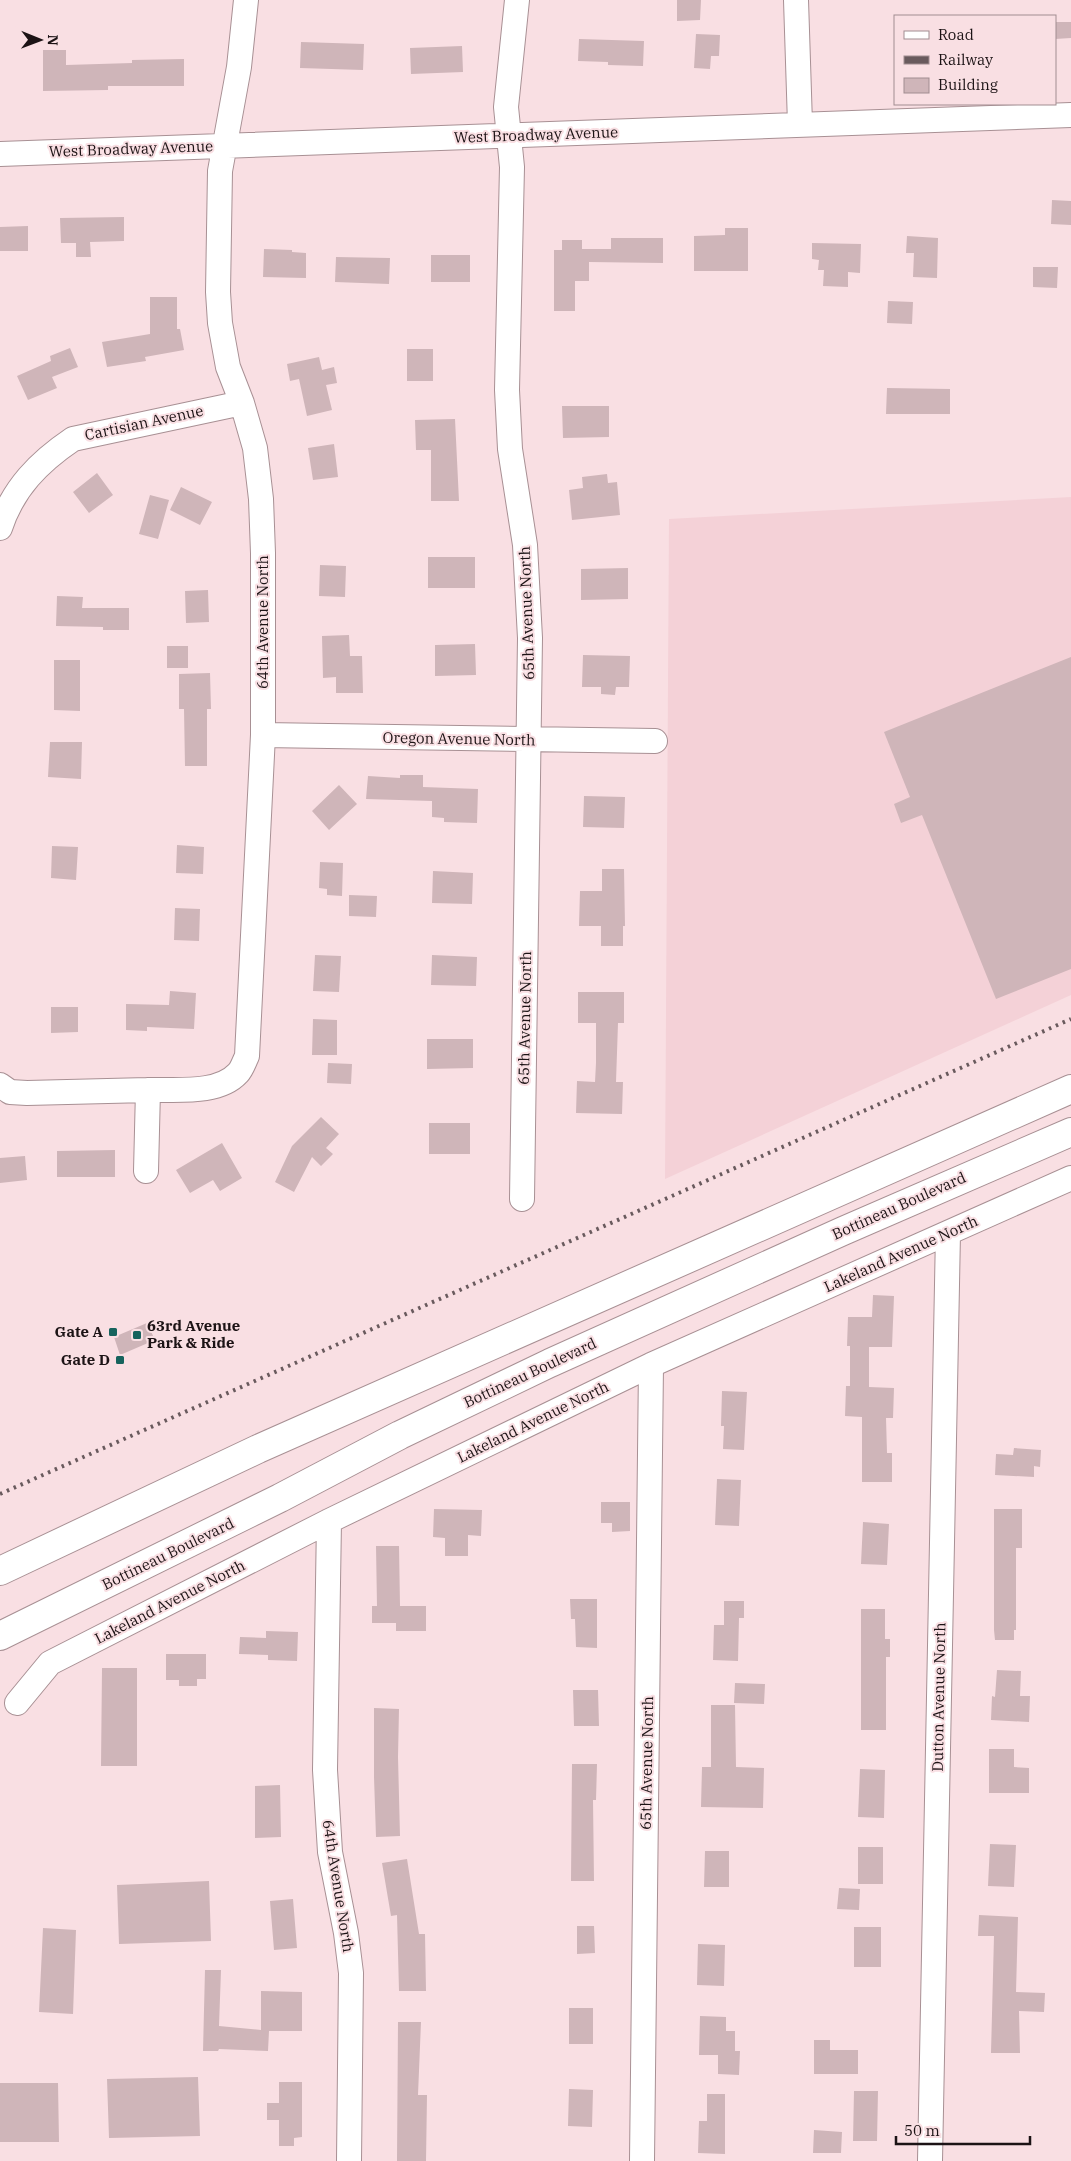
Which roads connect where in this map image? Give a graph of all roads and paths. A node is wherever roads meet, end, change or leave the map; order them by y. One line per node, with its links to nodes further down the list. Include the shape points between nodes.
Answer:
1 (246, 0): 7 (street, 64th Avenue North)
2 (517, 0): 6 (street, 65th Avenue North, via 506,107)
3 (796, 0): 5 (street)
4 (1071, 115): 5 (street, West Broadway Avenue)
5 (800, 124): 6 (street, West Broadway Avenue)
6 (509, 136): 7 (street, West Broadway Avenue); 12 (street, 65th Avenue North, via 512,167 507,390 510,449 529,589)
7 (226, 146): 8 (street, West Broadway Avenue); 9 (street, 64th Avenue North, via 220,171 218,292 228,367)
8 (0, 154)
9 (242, 402): 10 (street, Cartisian Avenue, via 73,439 50,454 29,475 11,499); 11 (street, 64th Avenue North, via 255,448 261,499)
10 (0, 528)
11 (263, 735): 12 (street, Oregon Avenue North); 16 (street, 64th Avenue North, via 247,1056 238,1073 226,1082 209,1087)
12 (530, 741): 13 (street, Oregon Avenue North); 20 (street, 65th Avenue North)
13 (654, 741)
14 (0, 1085): 16 (street, via 10,1092 27,1093)
15 (1071, 1089): 24 (highway, via 258,1449)
16 (148, 1090): 18 (street)
17 (1071, 1132): 25 (highway, Bottineau Boulevard, via 550,1363)
18 (146, 1171)
19 (1071, 1178): 21 (street, Lakeland Avenue North)
20 (522, 1199)
21 (948, 1233): 22 (street, Lakeland Avenue North); 29 (street, Dutton Avenue North)
22 (651, 1365): 23 (street, Lakeland Avenue North); 28 (street, 65th Avenue North)
23 (329, 1521): 26 (street, Lakeland Avenue North, via 50,1663); 27 (street, 64th Avenue North, via 325,1779 330,1852 351,1973)
24 (0, 1571)
25 (0, 1636)
26 (17, 1703)
27 (348, 2161)
28 (642, 2161)
29 (930, 2161)

